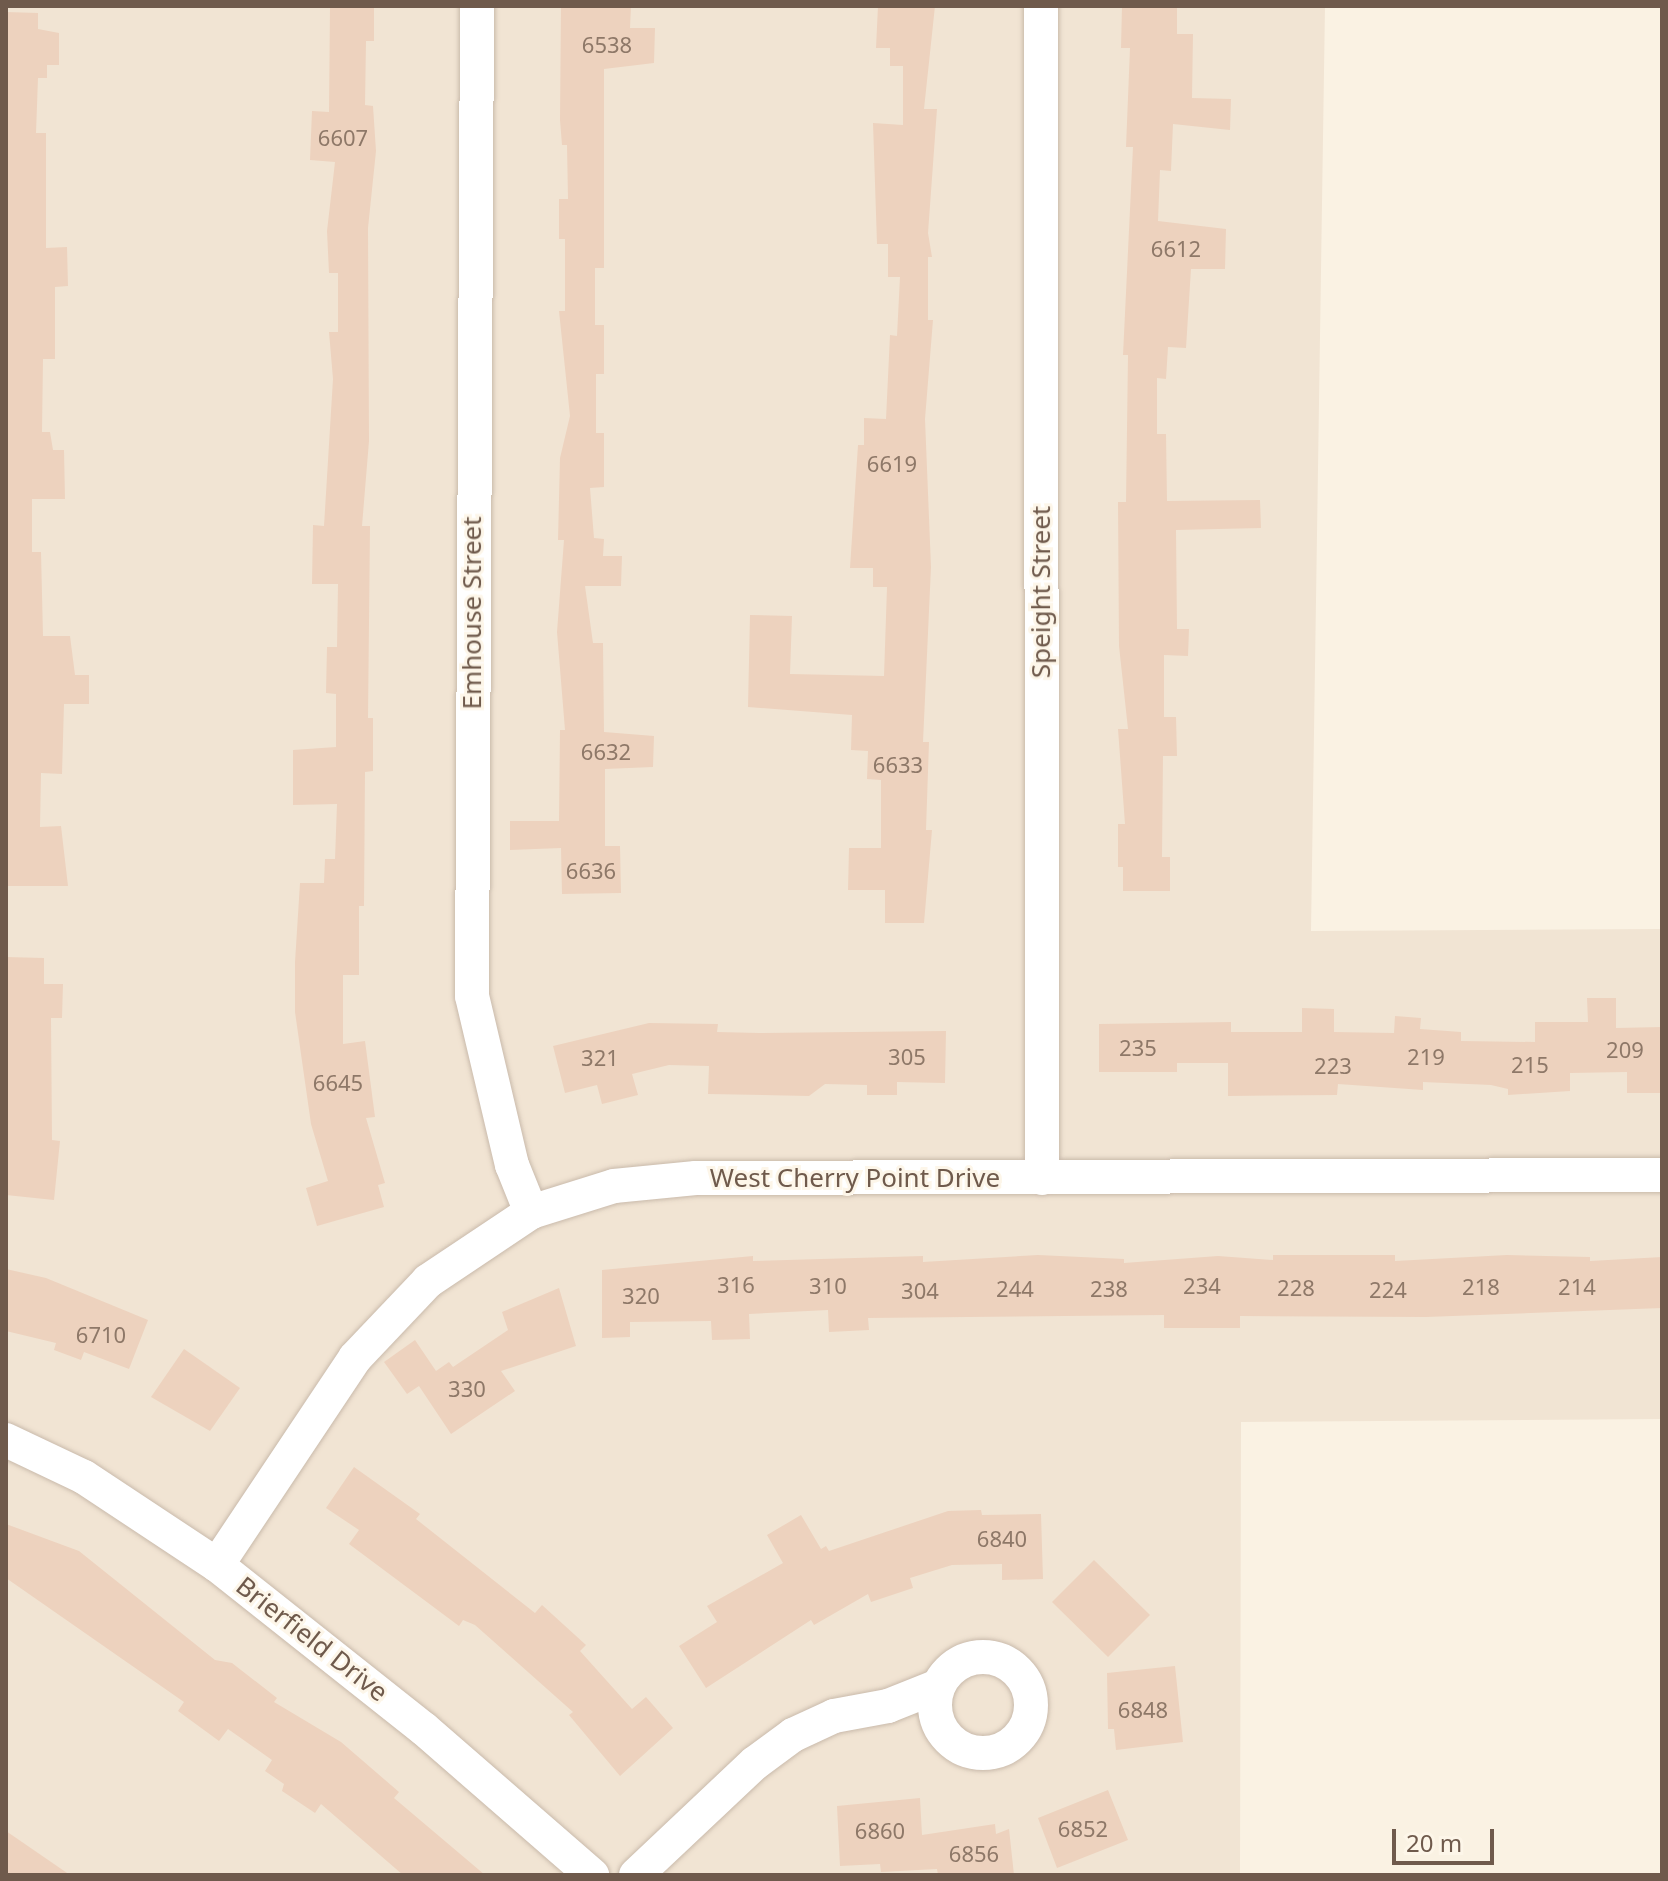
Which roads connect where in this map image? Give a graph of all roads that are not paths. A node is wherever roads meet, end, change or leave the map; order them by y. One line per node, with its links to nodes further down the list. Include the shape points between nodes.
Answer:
1 (477, 6): 5 (street, Emhouse Street, via 472,996 509,1152)
2 (1041, 6): 4 (street, Speight Street)
3 (1662, 1175): 4 (street, West Cherry Point Drive)
4 (1042, 1178): 5 (street, West Cherry Point Drive, via 658,1179 614,1186)
5 (531, 1212): 7 (street, West Cherry Point Drive, via 428,1281 388,1320 355,1358)
6 (6, 1440): 7 (street, Brierfield Drive, via 84,1477)
7 (217, 1565): 9 (street, Brierfield Drive, via 436,1738)
8 (938, 1686): 10 (street, via 888,1706 834,1716 793,1735 755,1763)
9 (592, 1875)
10 (636, 1875)

